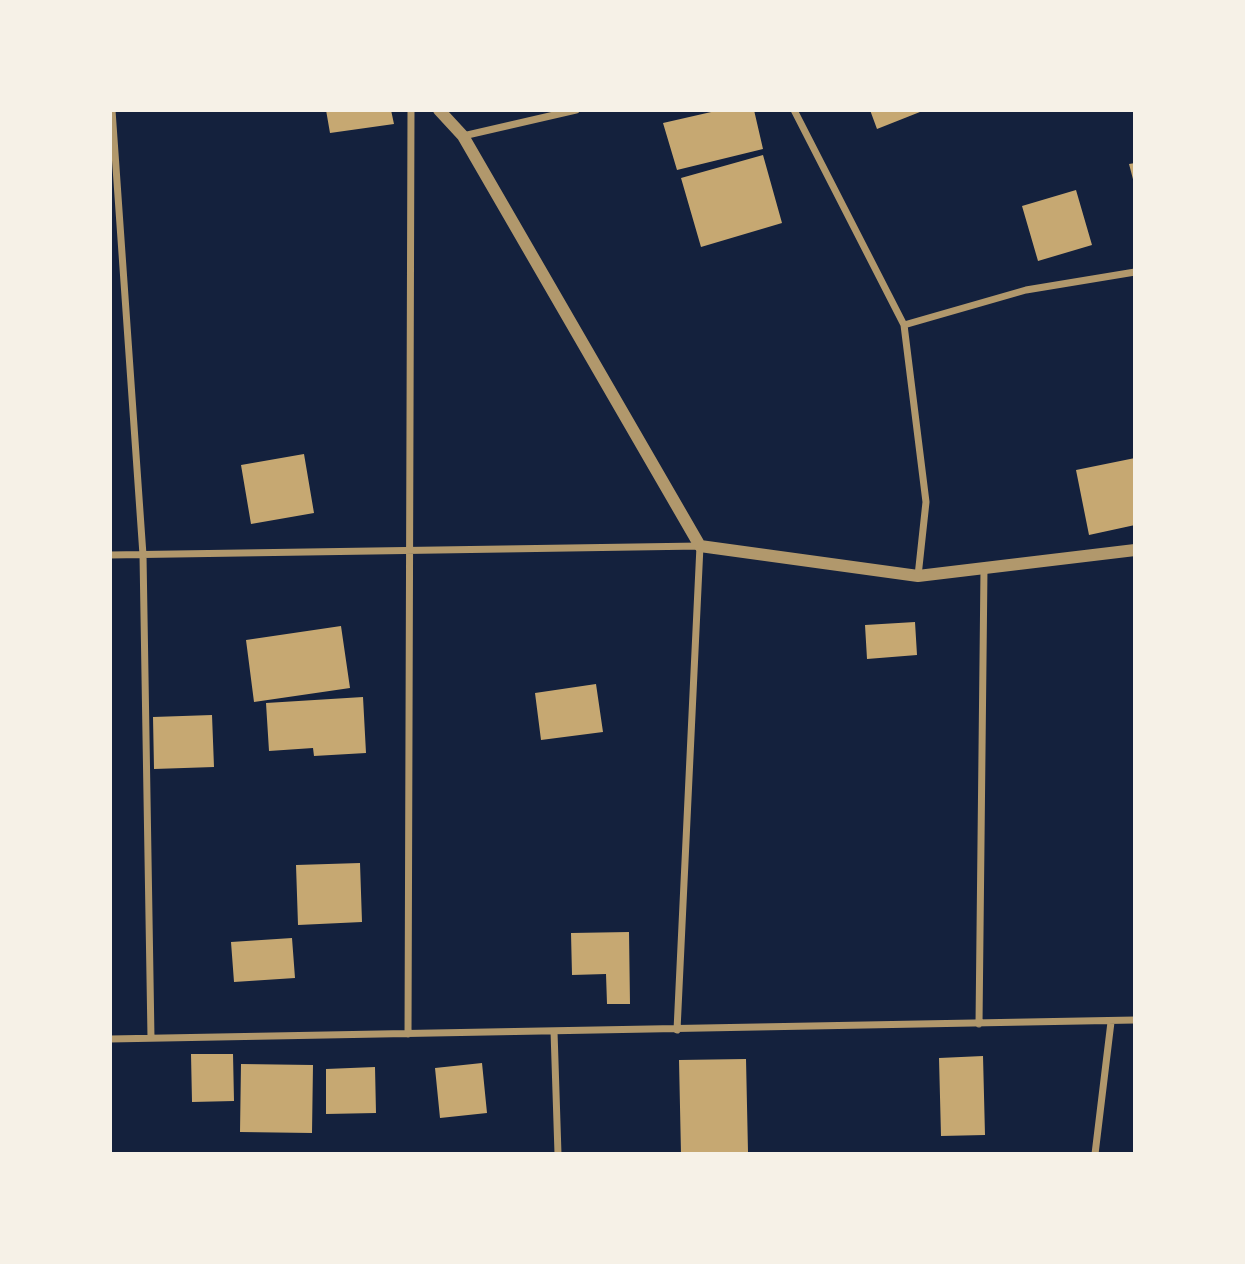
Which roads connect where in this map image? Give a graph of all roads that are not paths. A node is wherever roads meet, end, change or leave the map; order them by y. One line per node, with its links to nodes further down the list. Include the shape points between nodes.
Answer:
1 (112, 110): 13 (street)
2 (411, 110): 11 (street)
3 (439, 110): 6 (street)
4 (576, 110): 6 (street)
5 (794, 110): 8 (street)
6 (463, 136): 9 (street)
7 (1135, 272): 8 (street, via 1026,290)
8 (904, 325): 15 (street, via 926,502)
9 (700, 546): 11 (street); 15 (street); 19 (street)
10 (1135, 550): 14 (street)
11 (408, 551): 13 (street); 21 (street)
12 (110, 555): 13 (street)
13 (143, 555): 22 (street)
14 (984, 569): 15 (street); 18 (street)
15 (918, 576)
16 (1135, 1020): 17 (street)
17 (1111, 1022): 18 (street); 25 (street)
18 (979, 1024): 19 (street)
19 (677, 1030): 20 (street)
20 (554, 1031): 21 (street); 24 (street)
21 (408, 1034): 22 (street)
22 (151, 1038): 23 (street)
23 (110, 1039)
24 (558, 1154)
25 (1095, 1154)

